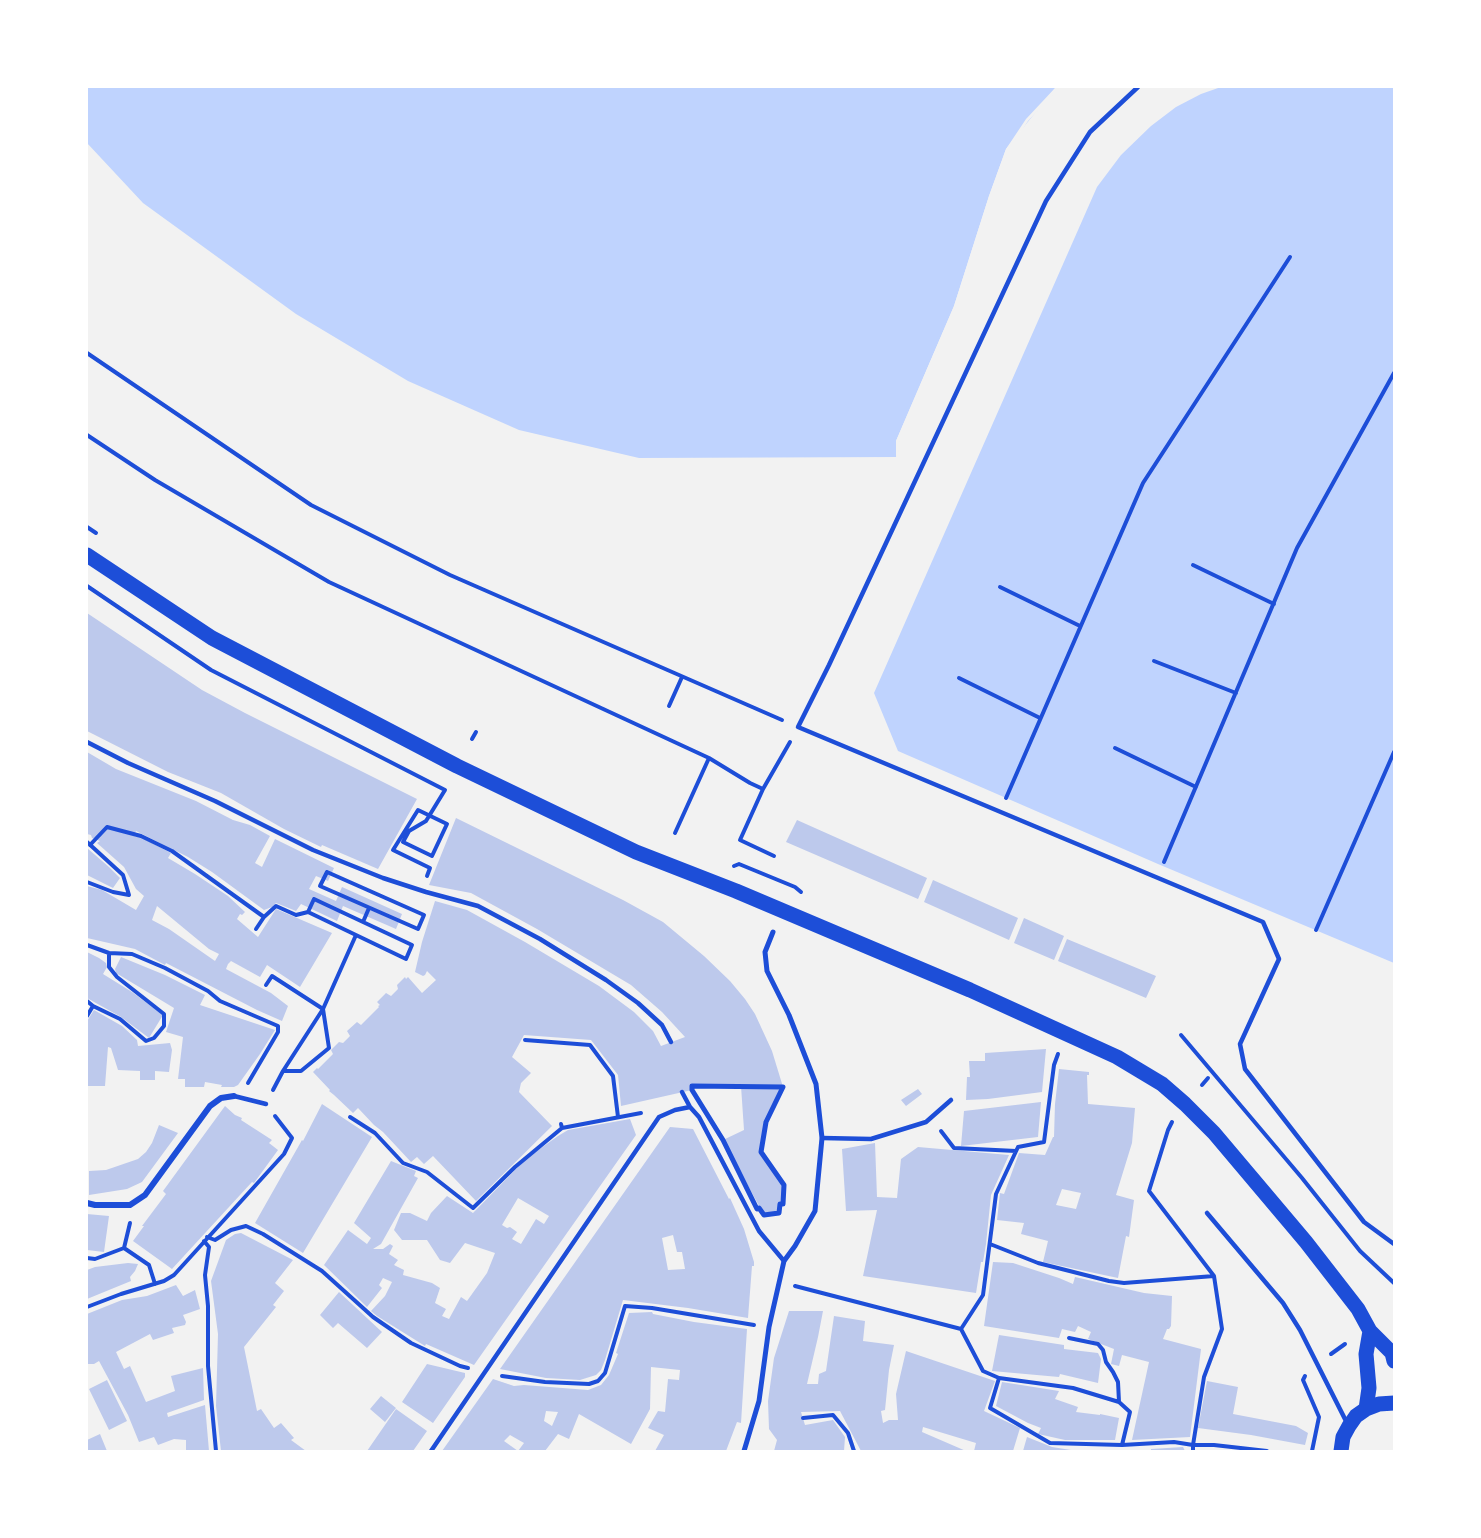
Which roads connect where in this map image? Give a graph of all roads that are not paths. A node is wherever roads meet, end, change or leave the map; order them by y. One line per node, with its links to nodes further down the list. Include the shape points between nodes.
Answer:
1 (1138, 87): 15 (lane, via 1090,132 1046,201 798,727 1263,922 1279,958 1240,1044 1245,1069 1364,1222)
2 (87, 555): 17 (main road, via 212,638 458,766 636,852 1013,1010 1117,1057 1162,1084 1214,1133 1298,1232 1358,1309)
3 (87, 742): 5 (lane, via 313,850 383,878 478,906 540,939 638,1003 662,1025)
4 (773, 932): 12 (street, via 765,952 767,970 816,1084)
5 (671, 1042)
6 (692, 1086): 6 (street, via 783,1087 766,1122 761,1152 784,1185 779,1212 764,1215 757,1209)
7 (682, 1092): 11 (lane)
8 (234, 1096): 10 (lane); 13 (street, via 221,1098 210,1106 145,1195 130,1205)
9 (951, 1100): 12 (lane, via 926,1122 871,1139)
10 (266, 1104)
11 (690, 1107): 16 (lane, via 759,1231); 22 (lane, via 659,1117)
12 (822, 1138): 16 (street, via 814,1210)
13 (87, 1203)
14 (1207, 1213): 21 (lane, via 1283,1303)
15 (1394, 1244)
16 (784, 1261): 23 (street, via 769,1327 759,1401)
17 (1370, 1331): 18 (main road, via 1392,1353); 20 (main road)
18 (1394, 1361)
19 (1394, 1403): 20 (main road)
20 (1366, 1409): 21 (main road)
21 (1348, 1426): 24 (main road)
22 (431, 1451)
23 (744, 1451)
24 (1341, 1451)

